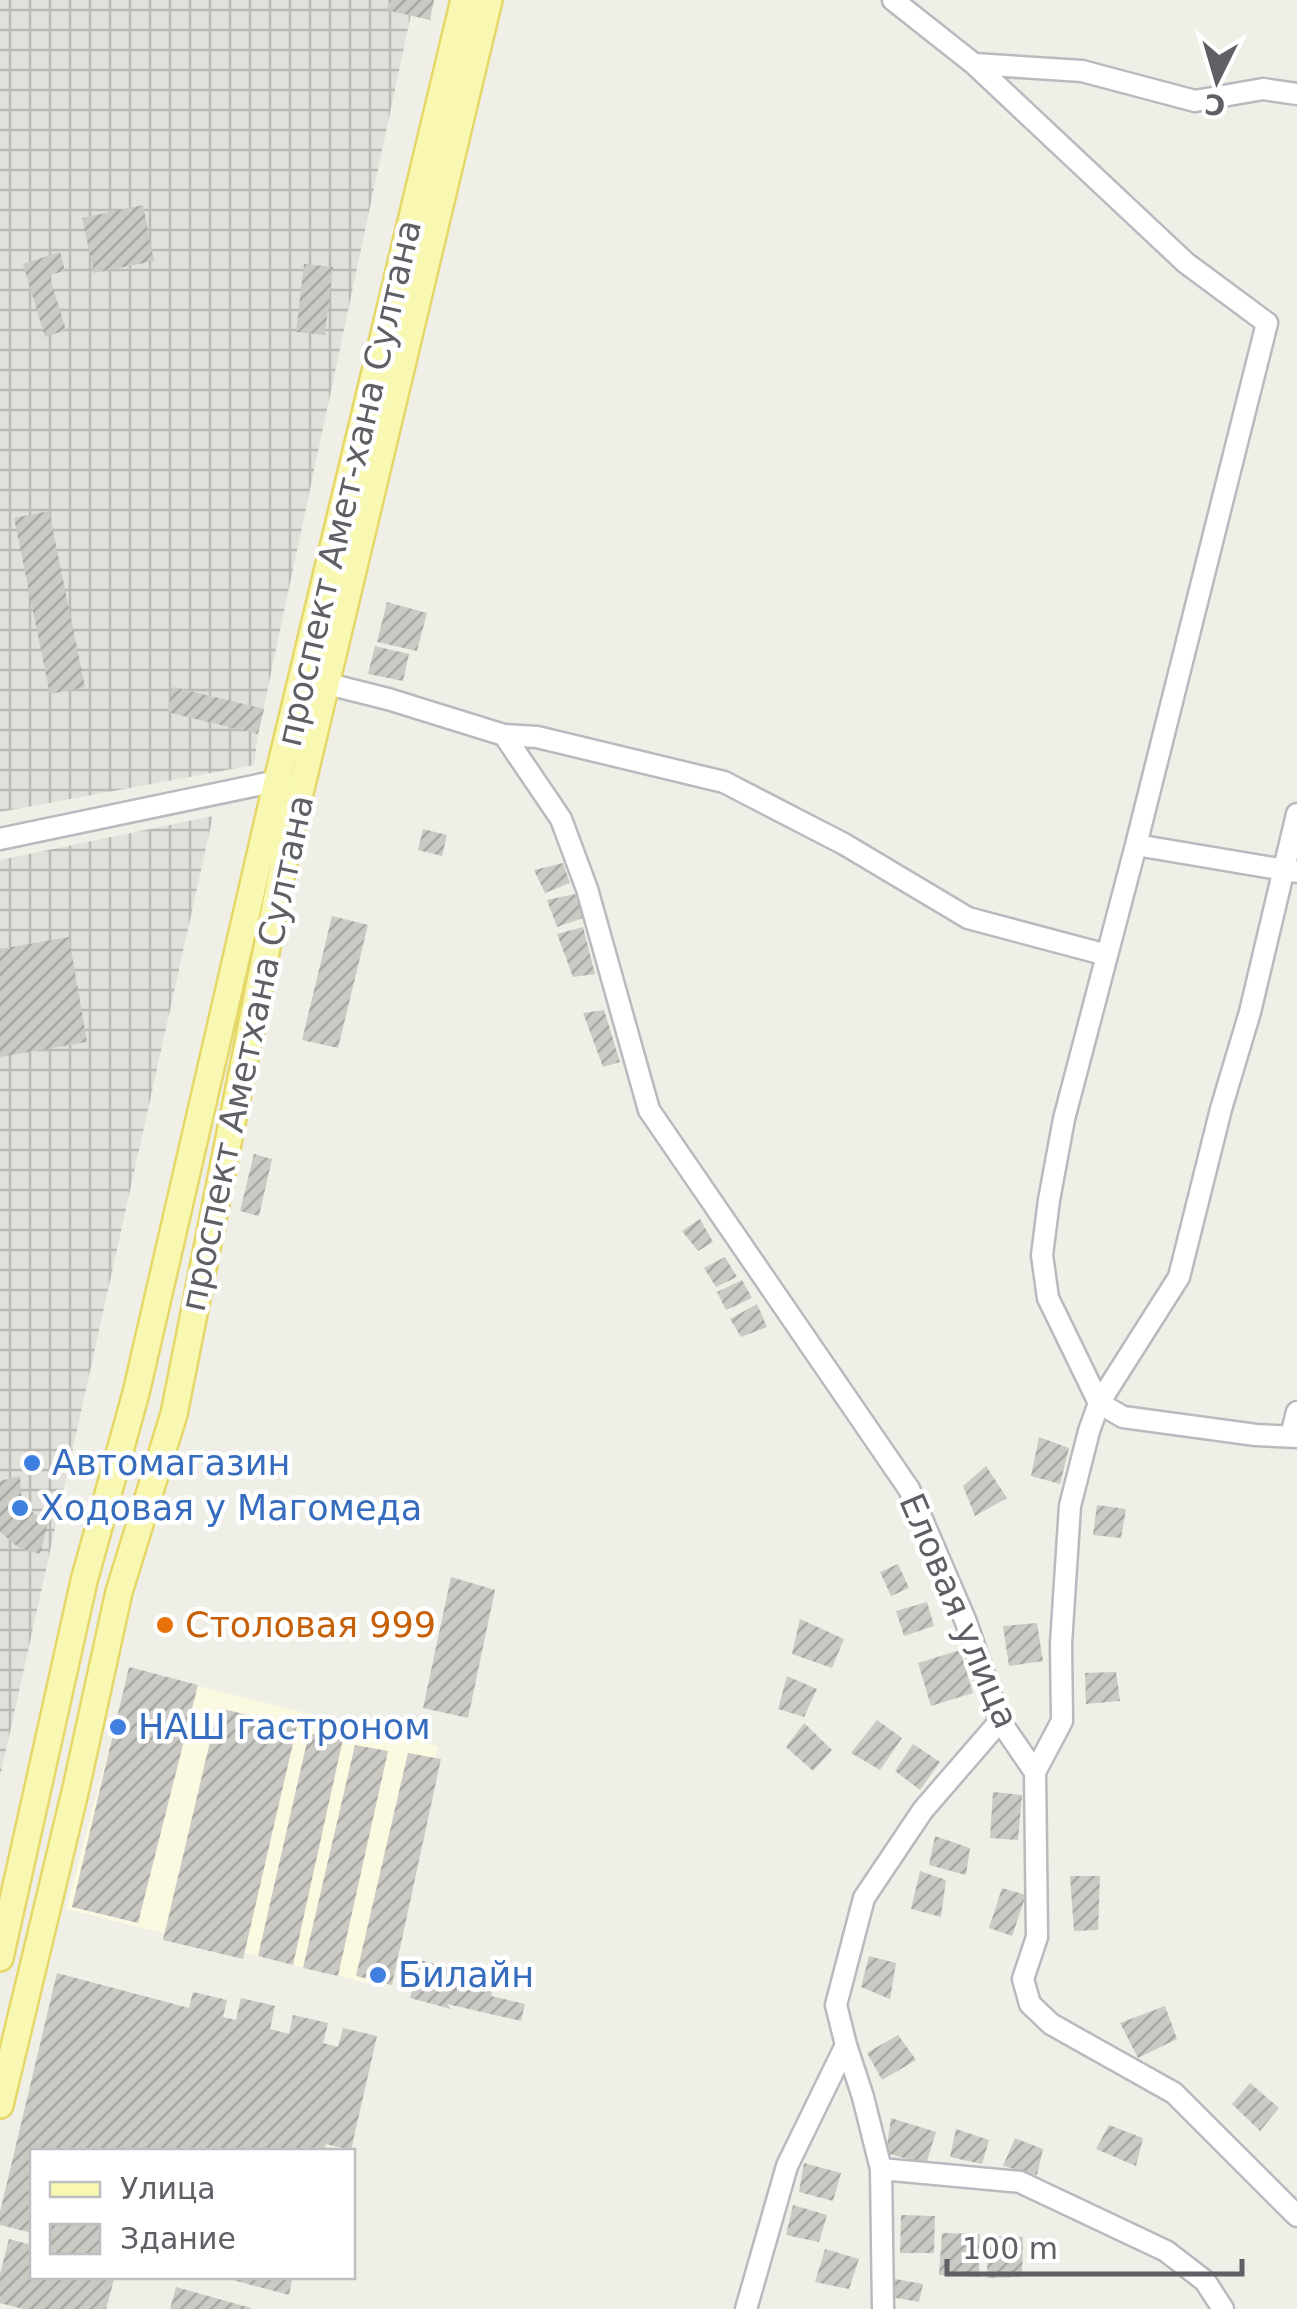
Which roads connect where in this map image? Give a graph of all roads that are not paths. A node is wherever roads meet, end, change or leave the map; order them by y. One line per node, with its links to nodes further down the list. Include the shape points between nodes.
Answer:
1 (464, 0): 6 (main road, проспект Амет-хана Султана)
2 (489, 0): 6 (main road)
3 (893, 0): 4 (street)
4 (974, 64): 5 (street, via 1082,72 1195,101 1263,89); 11 (street, via 1186,262 1267,323)
5 (1297, 94)
6 (314, 681): 7 (street); 8 (main road, проспект Амет-хана Султана)
7 (504, 735): 13 (street, via 537,736 724,782 968,918); 17 (street, Еловая улица, via 561,819 649,1110 909,1490)
8 (289, 788): 10 (street); 19 (main road, проспект Амет-хана Султана, via 84,1581); 21 (main road, проспект Аметхана Султана, via 286,852 174,1414 119,1592)
9 (1297, 814): 12 (street)
10 (0, 839)
11 (1136, 845): 12 (street); 13 (street)
12 (1290, 871): 14 (street, via 1178,1277)
13 (1107, 955): 14 (street, via 1064,1119 1042,1254 1048,1298)
14 (1099, 1404): 16 (street, via 1123,1417); 18 (street, via 1070,1506 1062,1721)
15 (1297, 1412): 16 (street)
16 (1294, 1437)
17 (1000, 1721): 18 (street, Еловая улица); 20 (street, via 924,1810 864,1898 836,2005)
18 (1034, 1772): 23 (street, Еловая улица, via 1037,1937 1023,1980 1030,2004 1051,2024 1174,2093)
19 (0, 1958)
20 (846, 2044): 22 (street); 24 (street, via 787,2166)
21 (0, 2105)
22 (881, 2169): 25 (street); 26 (street, via 1020,2182 1166,2251 1205,2281)
23 (1297, 2216)
24 (746, 2309)
25 (883, 2309)
26 (1223, 2309)

